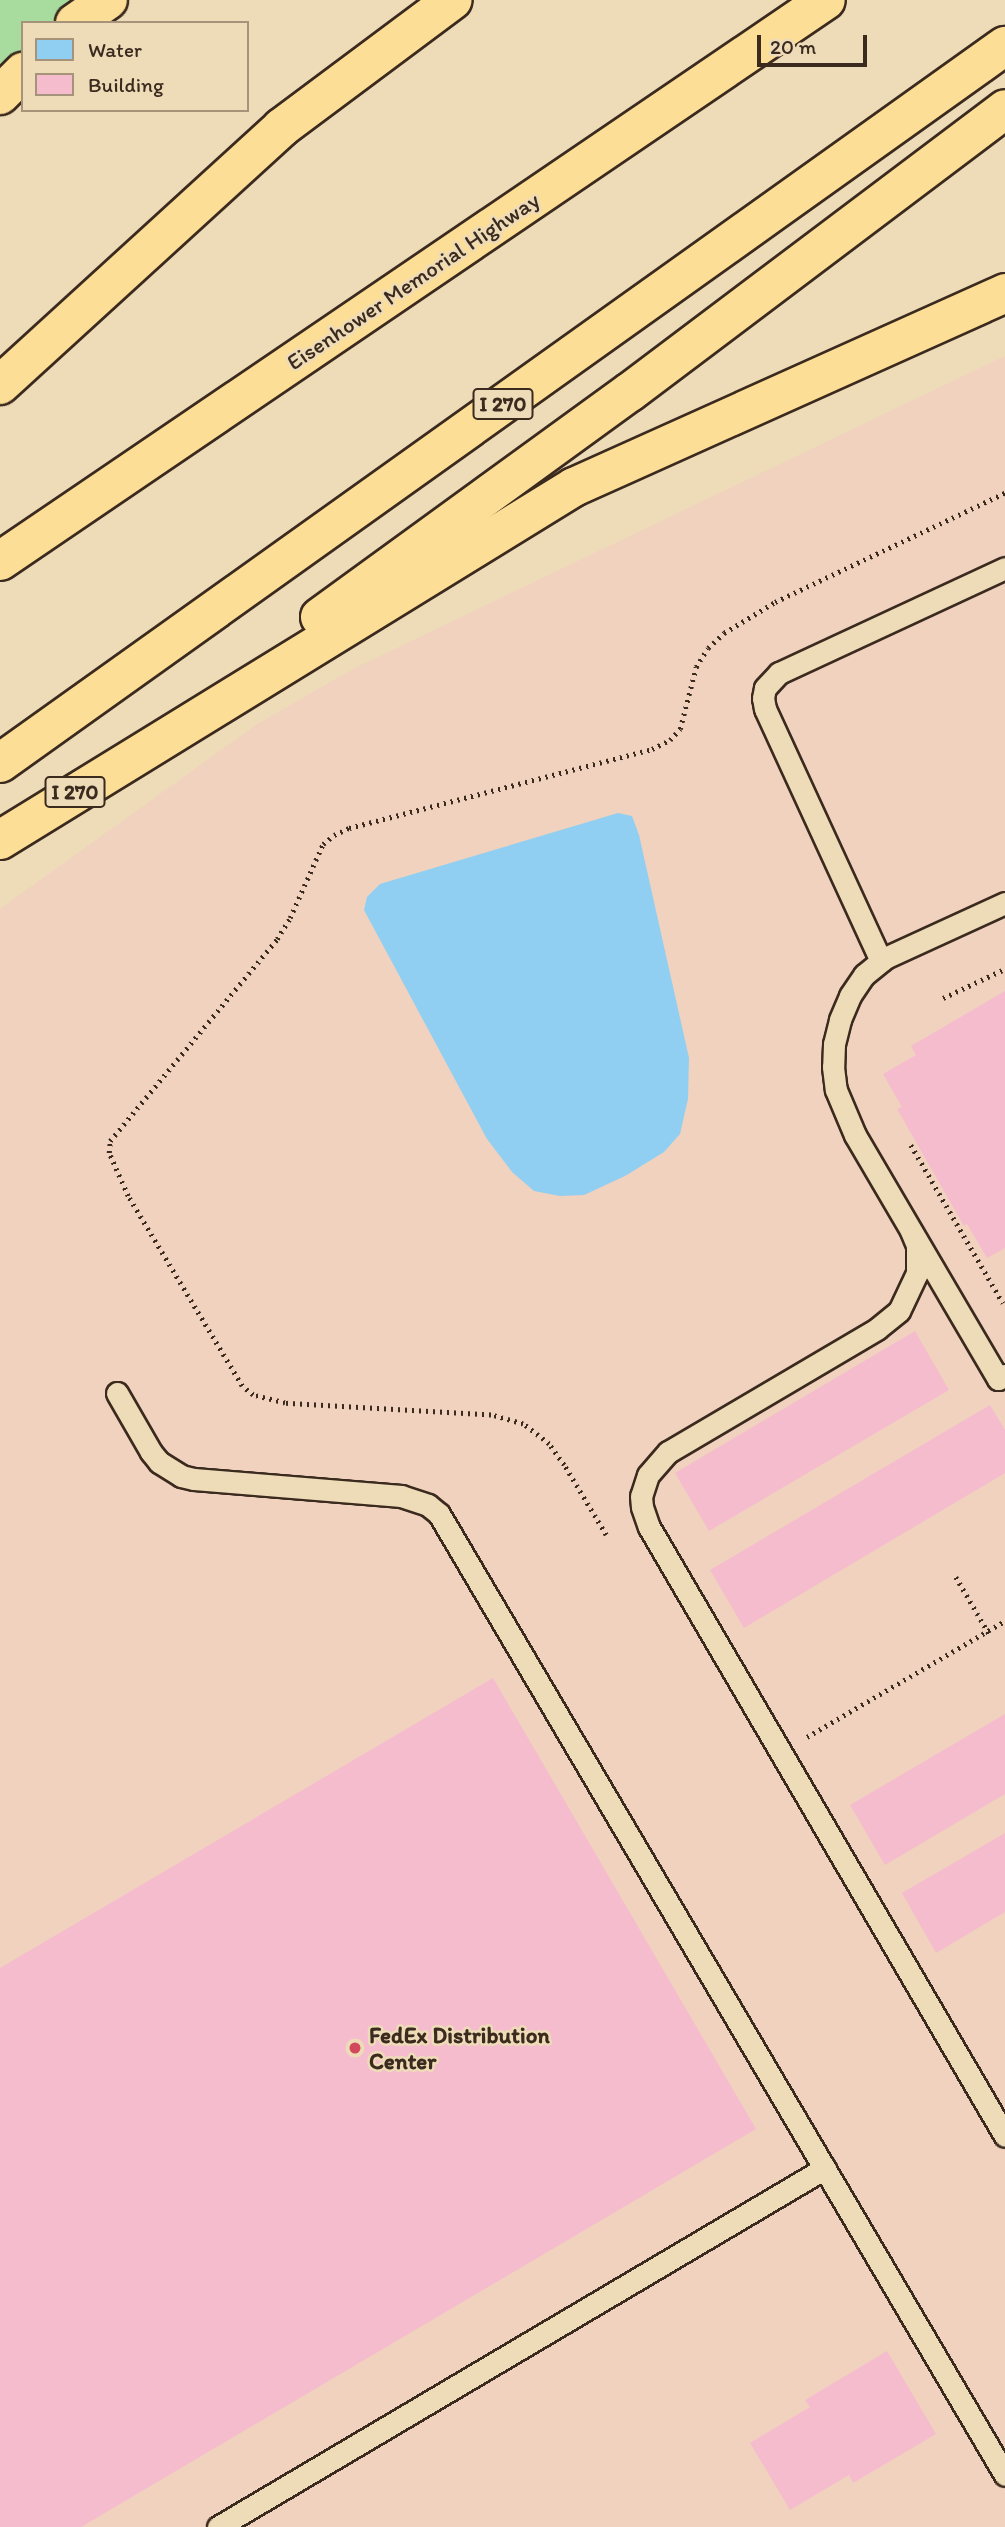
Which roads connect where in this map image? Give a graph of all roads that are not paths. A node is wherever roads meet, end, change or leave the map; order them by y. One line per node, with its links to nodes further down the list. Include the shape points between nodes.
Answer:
1 (108, 0): 4 (highway)
2 (453, 0): 10 (highway, via 281,128)
3 (826, 0): 11 (highway, Eisenhower Memorial Highway)
4 (78, 21)
5 (1005, 46): 14 (highway, I 270)
6 (21, 74): 7 (highway)
7 (0, 95)
8 (1005, 109): 13 (highway, I 270)
9 (1005, 293): 13 (highway, via 574,487)
10 (0, 385)
11 (0, 561)
12 (1005, 568): 17 (lane, via 779,673 765,688 765,709)
13 (151, 745): 15 (highway, I 270)
14 (0, 763)
15 (0, 840)
16 (1005, 903): 17 (lane)
17 (881, 961): 18 (lane, via 850,996 834,1044 833,1067 836,1090 855,1135)
18 (911, 1231): 19 (lane, via 998,1380); 21 (lane, via 917,1245 917,1273 899,1311 877,1329 668,1452 644,1486 642,1507 649,1527)
19 (1005, 1375)
20 (117, 1393): 22 (lane, via 151,1452 181,1475 401,1496 439,1514)
21 (1005, 2136)
22 (825, 2168): 23 (lane); 24 (lane)
23 (1005, 2475)
24 (218, 2527)

